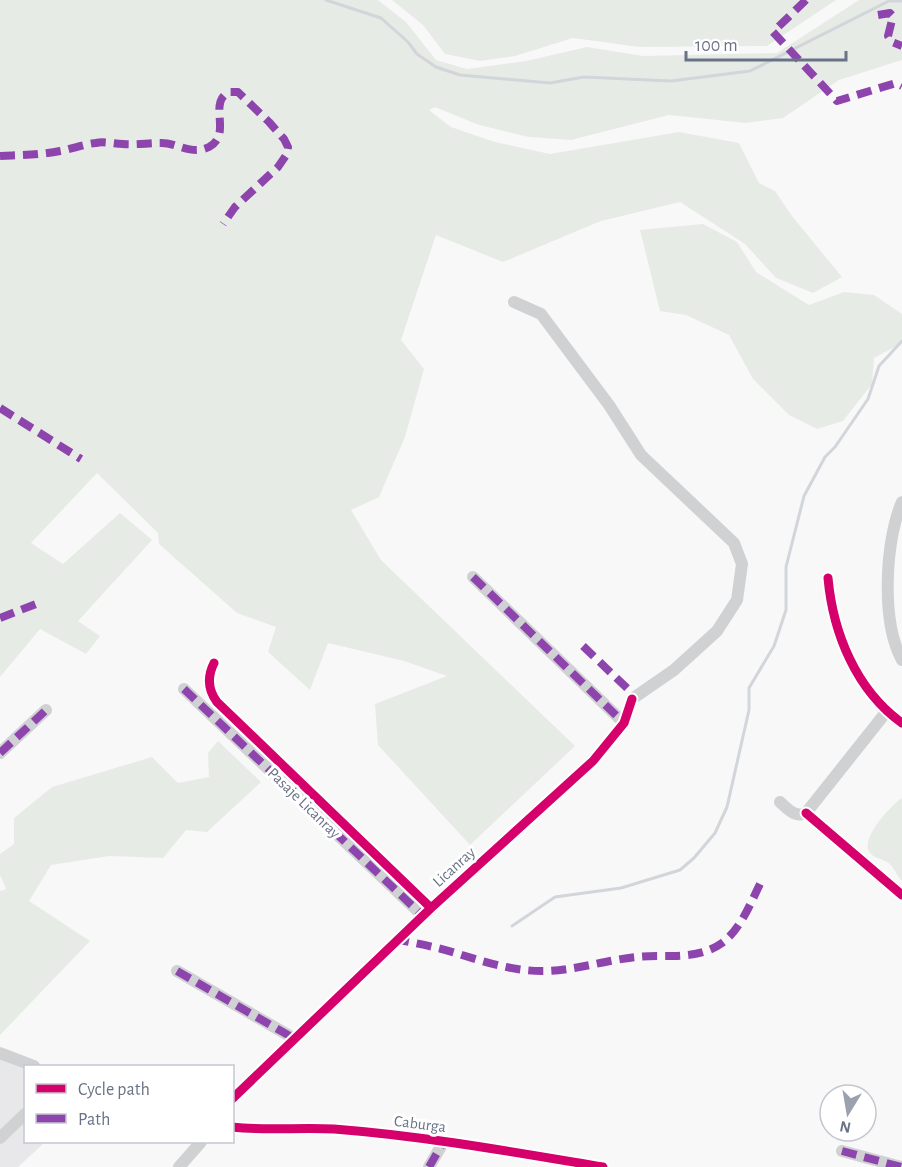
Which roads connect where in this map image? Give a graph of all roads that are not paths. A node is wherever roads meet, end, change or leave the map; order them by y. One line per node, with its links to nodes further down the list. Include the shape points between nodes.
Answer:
1 (513, 302): 12 (street, Licanray, via 541,314 641,454 734,543 742,564 737,600 717,631 674,670 632,699)
2 (902, 502): 7 (street, via 888,570 891,618)
3 (902, 523): 6 (street, via 895,574)
4 (473, 577): 12 (street)
5 (828, 578): 11 (street, via 832,609 850,659 866,687)
6 (902, 640)
7 (902, 660)
8 (214, 663): 18 (street, via 209,682 217,702)
9 (184, 689): 18 (street, Pasaje Licanray)
10 (46, 710): 14 (street)
11 (887, 711): 13 (street); 16 (street)
12 (624, 723): 18 (street, Licanray, via 593,761)
13 (902, 723)
14 (0, 753)
15 (780, 802): 16 (street, via 795,814)
16 (806, 813): 17 (street)
17 (902, 895)
18 (427, 912): 20 (street, Licanray)
19 (177, 971): 20 (street)
20 (295, 1039): 23 (street, Licanray)
21 (0, 1053): 22 (street)
22 (31, 1065)
23 (234, 1097)
24 (24, 1115): 26 (street)
25 (234, 1127): 27 (street, Caburga, via 333,1129)
26 (0, 1138)
27 (444, 1142): 30 (street, Caburga); 32 (street)
28 (200, 1143): 31 (street)
29 (842, 1151): 35 (street)
30 (530, 1155): 33 (street); 34 (street, Caburga)
31 (179, 1167)
32 (429, 1167)
33 (523, 1167)
34 (603, 1167)
35 (901, 1167)

